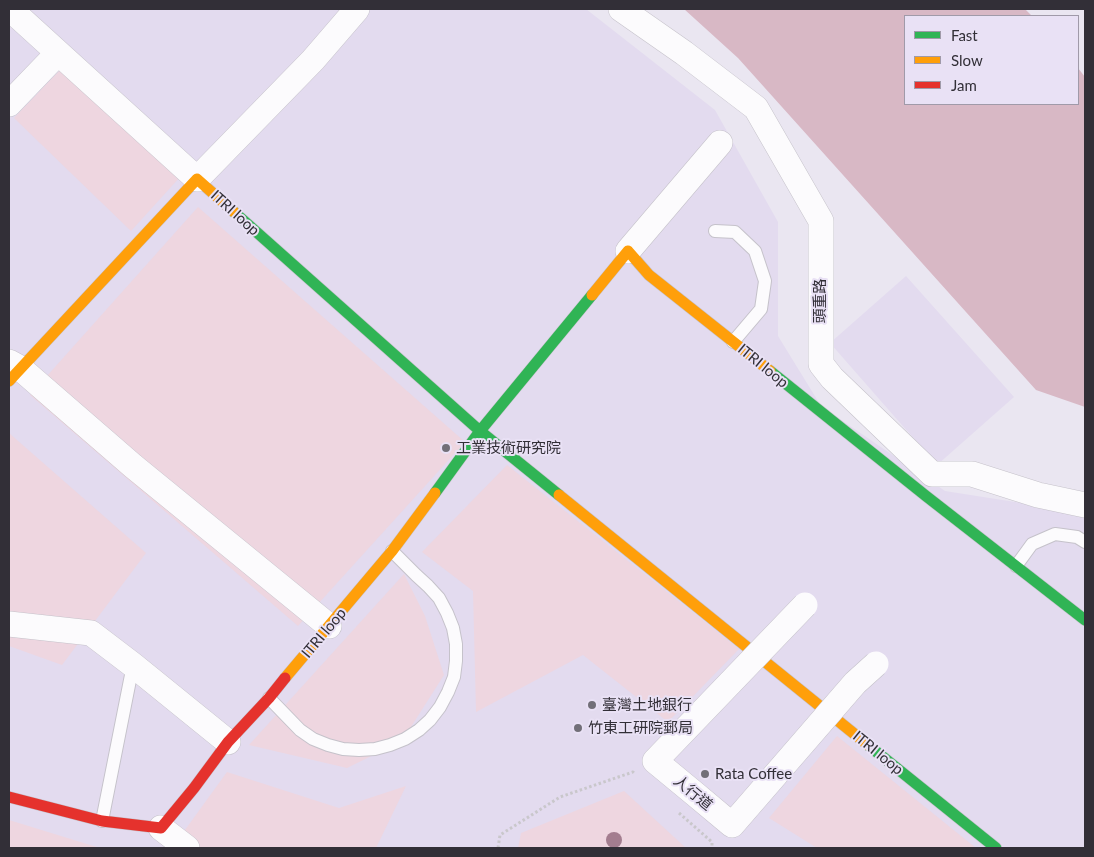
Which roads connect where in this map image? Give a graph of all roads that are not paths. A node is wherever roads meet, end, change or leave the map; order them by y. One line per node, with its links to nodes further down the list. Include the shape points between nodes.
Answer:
1 (10, 9): 4 (street)
2 (357, 9): 7 (street, via 313,60)
3 (622, 9): 13 (street, 頭重路, via 756,108 821,221 821,364 832,378 932,474 972,474 1038,495)
4 (58, 53): 5 (street); 7 (street)
5 (9, 104)
6 (720, 143): 9 (street)
7 (197, 179): 11 (street, ITRI loop); 12 (street, ITRI loop)
8 (715, 231): 10 (lane, via 735,232 756,251 765,281 761,309)
9 (628, 250): 10 (street, ITRI loop, via 649,275); 12 (street, ITRI loop)
10 (733, 342): 16 (street, ITRI loop)
11 (13, 370): 20 (street)
12 (480, 431): 15 (street, ITRI loop); 29 (street, ITRI loop)
13 (1085, 505)
14 (1085, 542): 16 (lane, via 1077,537 1054,534 1032,544)
15 (392, 551): 20 (street, ITRI loop); 23 (lane, via 439,598 453,628 456,644 454,677 430,720 405,739 390,745 375,749 343,749 313,739)
16 (1016, 566): 18 (street, ITRI loop)
17 (805, 605): 21 (street, 人行道, bridge, via 655,761 732,825)
18 (1085, 620)
19 (9, 624): 22 (street, via 91,633)
20 (329, 626): 23 (street, ITRI loop)
21 (876, 664)
22 (133, 665): 24 (street); 26 (lane)
23 (269, 698): 24 (street, ITRI loop)
24 (228, 742): 27 (street, ITRI loop)
25 (9, 797): 26 (street)
26 (102, 821): 27 (street)
27 (162, 828): 28 (street)
28 (187, 848)
29 (996, 848)

